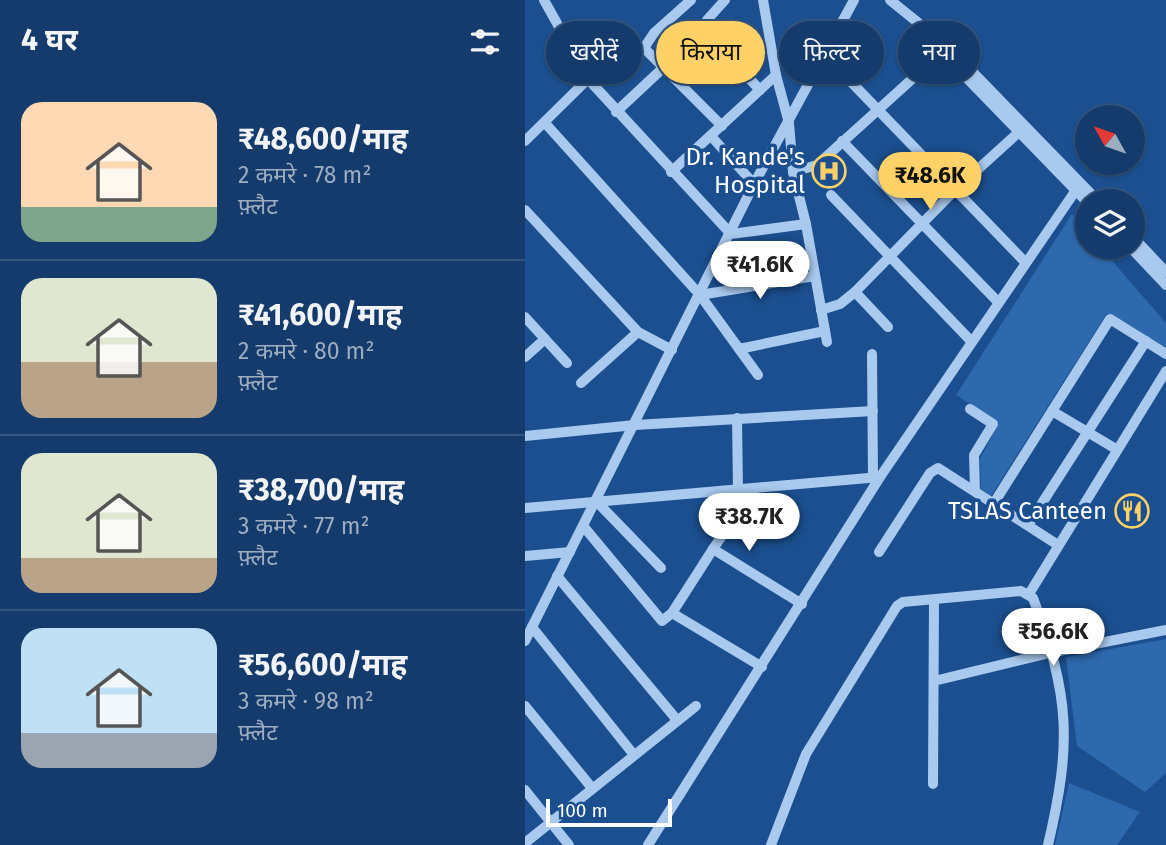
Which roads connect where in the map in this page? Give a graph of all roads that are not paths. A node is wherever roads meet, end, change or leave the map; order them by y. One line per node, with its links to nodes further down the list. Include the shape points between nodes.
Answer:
1 (544, 0): 7 (street)
2 (691, 0): 8 (street)
3 (725, 0): 23 (street, via 704,30)
4 (763, 0): 14 (street)
5 (854, 0): 9 (street)
6 (890, 0): 10 (street)
7 (556, 21)
8 (669, 21)
9 (844, 21)
10 (915, 21)
11 (656, 33): 12 (street, via 643,45)
12 (656, 61)
13 (656, 75): 25 (street)
14 (776, 75): 23 (street); 27 (street)
15 (980, 80): 37 (street)
16 (583, 84): 26 (street)
17 (592, 84): 25 (street)
18 (678, 84): 28 (street)
19 (811, 84): 27 (street)
20 (851, 84): 24 (street)
21 (906, 84): 24 (street)
22 (973, 84): 29 (street)
23 (760, 90): 28 (street)
24 (876, 111): 32 (street); 38 (street)
25 (616, 112): 33 (street)
26 (545, 123): 31 (street); 53 (street)
27 (789, 123): 34 (street); 35 (street)
28 (722, 126): 30 (street)
29 (1019, 132): 36 (street); 38 (street)
30 (711, 135): 33 (street); 35 (street)
31 (525, 140)
32 (842, 141): 34 (street, via 817,165); 43 (street)
33 (670, 172): 44 (street)
34 (793, 172): 42 (street)
35 (754, 184): 44 (street)
36 (1075, 189)
37 (1086, 189)
38 (954, 191): 43 (street); 48 (street)
39 (1075, 191): 48 (street)
40 (831, 195): 46 (street)
41 (525, 210): 59 (street)
42 (806, 224): 44 (street); 50 (street)
43 (921, 225): 46 (street); 54 (street)
44 (730, 234): 53 (street)
45 (1145, 250): 49 (street)
46 (888, 258): 52 (street); 61 (street)
47 (1141, 259): 51 (street)
48 (1025, 262): 54 (street)
49 (1166, 272)
50 (815, 276): 53 (street); 55 (street)
51 (1166, 285)
52 (855, 292): 55 (street, via 840,304); 57 (street)
53 (700, 295): 64 (street); 65 (street)
54 (998, 302): 61 (street)
55 (821, 310): 58 (street)
56 (525, 317): 60 (street)
57 (888, 327)
58 (825, 331): 63 (street); 64 (street)
59 (638, 332): 65 (street); 72 (street)
60 (545, 339): 68 (street); 69 (street)
61 (971, 341): 81 (street)
62 (1146, 341): 67 (street); 75 (street, via 1110,318); 78 (street)
63 (827, 342)
64 (739, 349): 71 (street)
65 (672, 351): 77 (street)
66 (872, 354): 74 (street)
67 (1166, 354)
68 (525, 357)
69 (567, 363)
70 (1166, 371): 80 (street)
71 (758, 375)
72 (581, 383)
73 (970, 409): 84 (street, via 993,424 974,455)
74 (873, 411): 76 (street); 81 (street)
75 (1052, 411): 78 (street); 86 (street)
76 (737, 418): 77 (street); 83 (street)
77 (635, 425): 79 (street); 85 (street)
78 (1087, 433): 80 (street); 88 (street)
79 (525, 436)
80 (1116, 449): 90 (street)
81 (876, 478): 82 (street); 99 (street)
82 (753, 490): 83 (street); 91 (street)
83 (737, 491): 85 (street)
84 (975, 491): 86 (street); 93 (street, via 935,469)
85 (597, 502): 87 (street); 89 (street); 95 (street)
86 (994, 503): 88 (street)
87 (525, 509)
88 (1028, 525): 90 (street)
89 (584, 527): 92 (street); 100 (street, via 658,619 666,620)
90 (1058, 545): 97 (street)
91 (713, 548): 99 (street); 100 (street)
92 (570, 552): 94 (street); 96 (street)
93 (879, 552)
94 (525, 555)
95 (661, 568)
96 (557, 576): 101 (street); 109 (street)
97 (1029, 594): 98 (street); 104 (street)
98 (934, 600): 106 (street); 118 (street, via 903,602 884,622 806,754)
99 (802, 604): 105 (street)
100 (672, 613): 105 (street)
101 (533, 627): 103 (street); 110 (street)
102 (1166, 630): 104 (street)
103 (525, 641)
104 (1054, 652): 106 (street); 119 (street, via 1065,737)
105 (762, 667): 117 (street)
106 (934, 681): 111 (street)
107 (525, 706): 112 (street)
108 (696, 706): 109 (street)
109 (677, 720): 110 (street)
110 (634, 754): 112 (street)
111 (933, 784)
112 (592, 788): 114 (street)
113 (525, 790): 114 (street)
114 (551, 823): 115 (street); 116 (street)
115 (525, 843)
116 (569, 845)
117 (648, 845)
118 (771, 845)
119 (1048, 845)

